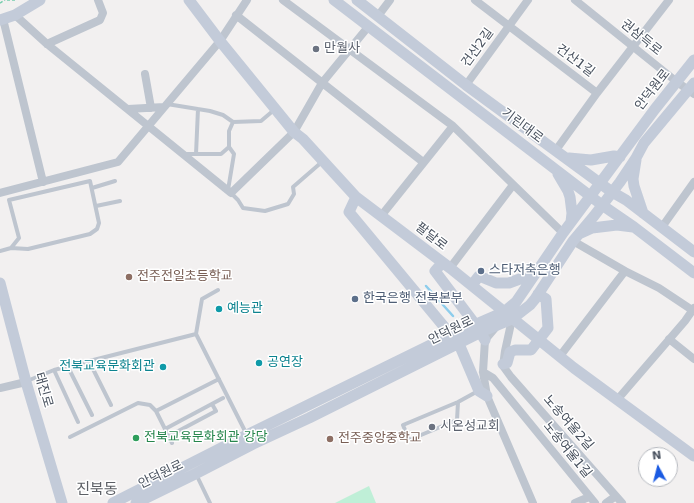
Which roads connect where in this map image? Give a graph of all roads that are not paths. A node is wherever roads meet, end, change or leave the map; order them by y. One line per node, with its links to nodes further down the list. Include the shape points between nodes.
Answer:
1 (40, 0): 13 (street)
2 (98, 0): 20 (street, via 103,13 100,20)
3 (189, 0): 19 (street, 팔달로)
4 (247, 0): 14 (street)
5 (283, 0): 23 (street)
6 (334, 0): 18 (street, 기린대로)
7 (357, 0): 15 (street, 기린대로)
8 (390, 0): 15 (street)
9 (475, 0): 17 (street, 건산2길)
10 (528, 0): 17 (street, 건산2길)
11 (574, 0): 21 (street, 권삼득로)
12 (669, 0): 21 (street, 건산1길)
13 (15, 15): 16 (street); 20 (street)
14 (236, 16): 19 (street); 27 (street)
15 (378, 16): 28 (street, 기린대로)
16 (2, 20): 50 (street)
17 (509, 26): 22 (street, 건산2길); 28 (street, 건산2길)
18 (368, 27): 23 (street); 48 (street, 기린대로)
19 (220, 41): 31 (street); 33 (street, 팔달로)
20 (47, 44): 34 (street)
21 (633, 47): 26 (street, 권삼득로); 30 (street, 건산1길)
22 (538, 48): 30 (street, 건산1길)
23 (349, 49): 27 (street); 38 (street)
24 (694, 60): 26 (street, 안덕원로)
25 (145, 74): 32 (street)
26 (677, 82): 29 (street, 권삼득로); 44 (street, 안덕원로)
27 (322, 83): 39 (street); 47 (street)
28 (466, 85): 41 (street, 기린대로)
29 (692, 89): 45 (street, 안덕원로, via 644,142)
30 (597, 93): 41 (street, 건산1길)
31 (165, 106): 32 (street); 35 (lane); 37 (street)
32 (151, 108): 34 (street)
33 (276, 108): 36 (lane, via 261,121); 39 (street, 팔달로)
34 (128, 109): 37 (street)
35 (198, 109): 36 (lane, via 223,115); 43 (lane)
36 (233, 122): 40 (lane, via 229,131)
37 (148, 126): 42 (street); 50 (street, via 118,162)
38 (453, 126): 47 (street); 53 (street)
39 (294, 132): 46 (street, 팔달로); 55 (street)
40 (229, 147): 43 (lane, via 221,154); 55 (lane, via 234,154)
41 (561, 153): 44 (street, via 586,160); 52 (street, 기린대로)
42 (184, 154): 43 (lane); 55 (street)
43 (196, 154)
44 (620, 157): 52 (street, 안덕원로)
45 (636, 158): 56 (street, 안덕원로); 63 (street, via 634,186)
46 (323, 161): 55 (lane, via 293,187 294,194 288,204 265,211 243,208); 59 (street, 팔달로)
47 (423, 162): 64 (street)
48 (554, 169): 58 (street, 기린대로); 65 (street, via 568,191)
49 (115, 181): 54 (lane)
50 (43, 182): 57 (street)
51 (694, 182): 67 (street)
52 (601, 183): 56 (street, 기린대로); 58 (street, 안덕원로)
53 (513, 185): 68 (street); 73 (street)
54 (92, 188): 62 (lane); 70 (lane, via 90,181 9,200 19,238)
55 (230, 192)
56 (612, 192): 61 (street, 안덕원로); 63 (street, 기린대로)
57 (0, 193)
58 (591, 196): 61 (street, 기린대로); 65 (street, 안덕원로)
59 (356, 197): 64 (street, 팔달로); 85 (street, via 349,212)
60 (120, 201): 62 (lane)
61 (602, 205): 66 (street, 기린대로); 69 (street, 안덕원로)
62 (96, 206): 70 (lane, via 99,223 90,234 28,249)
63 (644, 213): 67 (street, 기린대로)
64 (381, 216): 73 (street, 팔달로)
65 (571, 222): 68 (street, 안덕원로)
66 (634, 227): 69 (street, via 617,225 592,228); 76 (street, 기린대로)
67 (662, 227): 72 (street, 기린대로)
68 (563, 233): 75 (street, 안덕원로)
69 (577, 237): 74 (street); 80 (street, 안덕원로)
70 (11, 248): 71 (lane)
71 (0, 251)
72 (694, 252)
73 (446, 265): 78 (street, 팔달로); 83 (street, via 435,272)
74 (625, 271): 81 (street); 89 (street)
75 (536, 273): 78 (street, via 509,283 496,283 479,276); 82 (street, 안덕원로)
76 (694, 273)
77 (0, 283): 98 (street, 태진로)
78 (472, 286): 82 (street, 팔달로)
79 (218, 290): 84 (lane, via 202,299)
80 (538, 294): 82 (street, 안덕원로, via 530,305); 87 (street, via 546,299 548,328)
81 (693, 309): 86 (street)
82 (508, 315): 83 (street, 안덕원로); 83 (street, 안덕원로, via 497,325); 87 (street, 팔달로); 92 (street)
83 (480, 332): 85 (street, 안덕원로); 88 (street, 안덕원로); 95 (street)
84 (196, 334): 91 (lane); 97 (lane)
85 (451, 335): 113 (street, 안덕원로)
86 (669, 339): 90 (street); 103 (street)
87 (540, 340): 89 (street, 팔달로); 92 (street, via 531,350 510,352 507,363)
88 (459, 344): 100 (street); 113 (street, 안덕원로, via 308,418)
89 (560, 356): 103 (street, 팔달로)
90 (694, 359)
91 (89, 361): 93 (lane); 106 (lane)
92 (503, 364): 96 (street, 노송여울2길)
93 (68, 367): 94 (lane); 108 (lane)
94 (54, 370): 98 (lane); 109 (lane)
95 (482, 372): 100 (street); 101 (street, 노송여울1길, via 493,378)
96 (511, 377): 101 (street, via 502,380); 117 (street, 노송여울2길)
97 (219, 379): 107 (lane); 113 (lane)
98 (26, 382): 99 (street); 119 (street, 태진로)
99 (0, 388)
100 (483, 393): 104 (lane); 123 (street)
101 (506, 393): 118 (street, 노송여울1길)
102 (223, 398): 105 (lane)
103 (618, 400): 115 (street, 팔달로)
104 (458, 402): 104 (lane, via 403,426 409,440 457,420)
105 (212, 404): 110 (lane); 111 (lane, via 216,411)
106 (111, 405)
107 (156, 411): 110 (lane); 112 (lane, via 150,405 138,403)
108 (92, 415)
109 (78, 422)
110 (165, 429): 111 (lane)
111 (169, 436): 114 (lane)
112 (70, 438)
113 (250, 439): 116 (street, 안덕원로); 120 (street, 안덕원로)
114 (172, 443)
115 (694, 456)
116 (195, 474): 121 (street, 안덕원로); 122 (lane)
117 (616, 496): 125 (street); 126 (street, 노송여울2길)
118 (592, 500): 124 (street)
119 (62, 503)
120 (113, 503)
121 (136, 503)
122 (210, 503)
123 (533, 503)
124 (575, 503)
125 (606, 503)
126 (622, 503)

